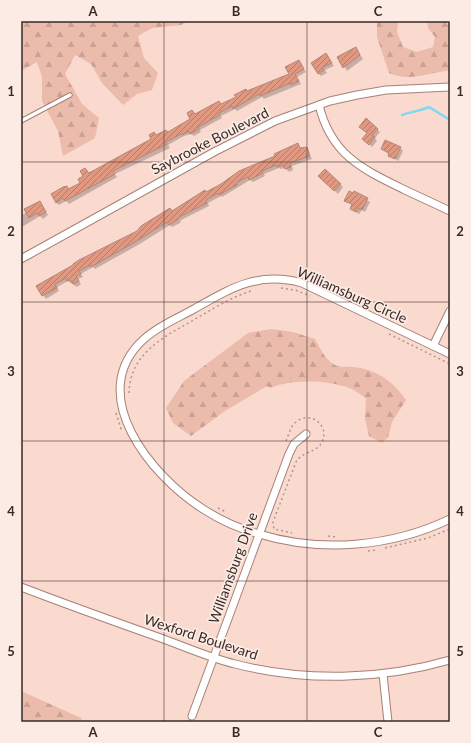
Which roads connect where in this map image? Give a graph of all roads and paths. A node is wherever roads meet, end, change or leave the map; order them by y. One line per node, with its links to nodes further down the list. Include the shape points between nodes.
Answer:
1 (450, 87): 3 (street, Saybrooke Boulevard, via 386,90 350,96)
2 (70, 94): 4 (lane)
3 (319, 105): 5 (street, via 331,136 339,149 351,160 386,181); 6 (street, Saybrooke Boulevard, via 242,136)
4 (21, 121)
5 (450, 211)
6 (21, 259)
7 (279, 288): 9 (path, via 295,290)
8 (254, 290): 15 (path, via 222,304 150,346 135,367 131,378)
9 (314, 298)
10 (450, 311): 12 (street)
11 (387, 333): 14 (path)
12 (433, 346): 13 (street, Williamsburg Circle); 23 (street, Williamsburg Circle, via 302,283 277,278 255,280 237,286 144,339 126,364 121,380 121,406 128,426 145,455 166,480 203,510)
13 (450, 354)
14 (450, 364)
15 (130, 396)
16 (115, 412): 17 (path)
17 (124, 434)
18 (306, 434): 23 (street, Williamsburg Drive, via 294,444 289,454)
19 (285, 445): 24 (path, via 292,425 301,418 316,420 323,428 322,444 302,455 296,462 272,526 276,530)
20 (213, 505): 21 (path)
21 (230, 514)
22 (450, 519): 23 (street, Williamsburg Circle, via 406,535 356,544 304,543)
23 (259, 534): 28 (street, Williamsburg Drive)
24 (296, 534)
25 (325, 536): 26 (path)
26 (340, 536)
27 (21, 587): 28 (street, Wexford Boulevard)
28 (213, 657): 30 (street, Wexford Boulevard, via 248,667 291,674); 31 (street, Williamsburg Drive)
29 (450, 660): 30 (street, Wexford Boulevard)
30 (382, 674): 32 (street)
31 (192, 716)
32 (388, 722)

